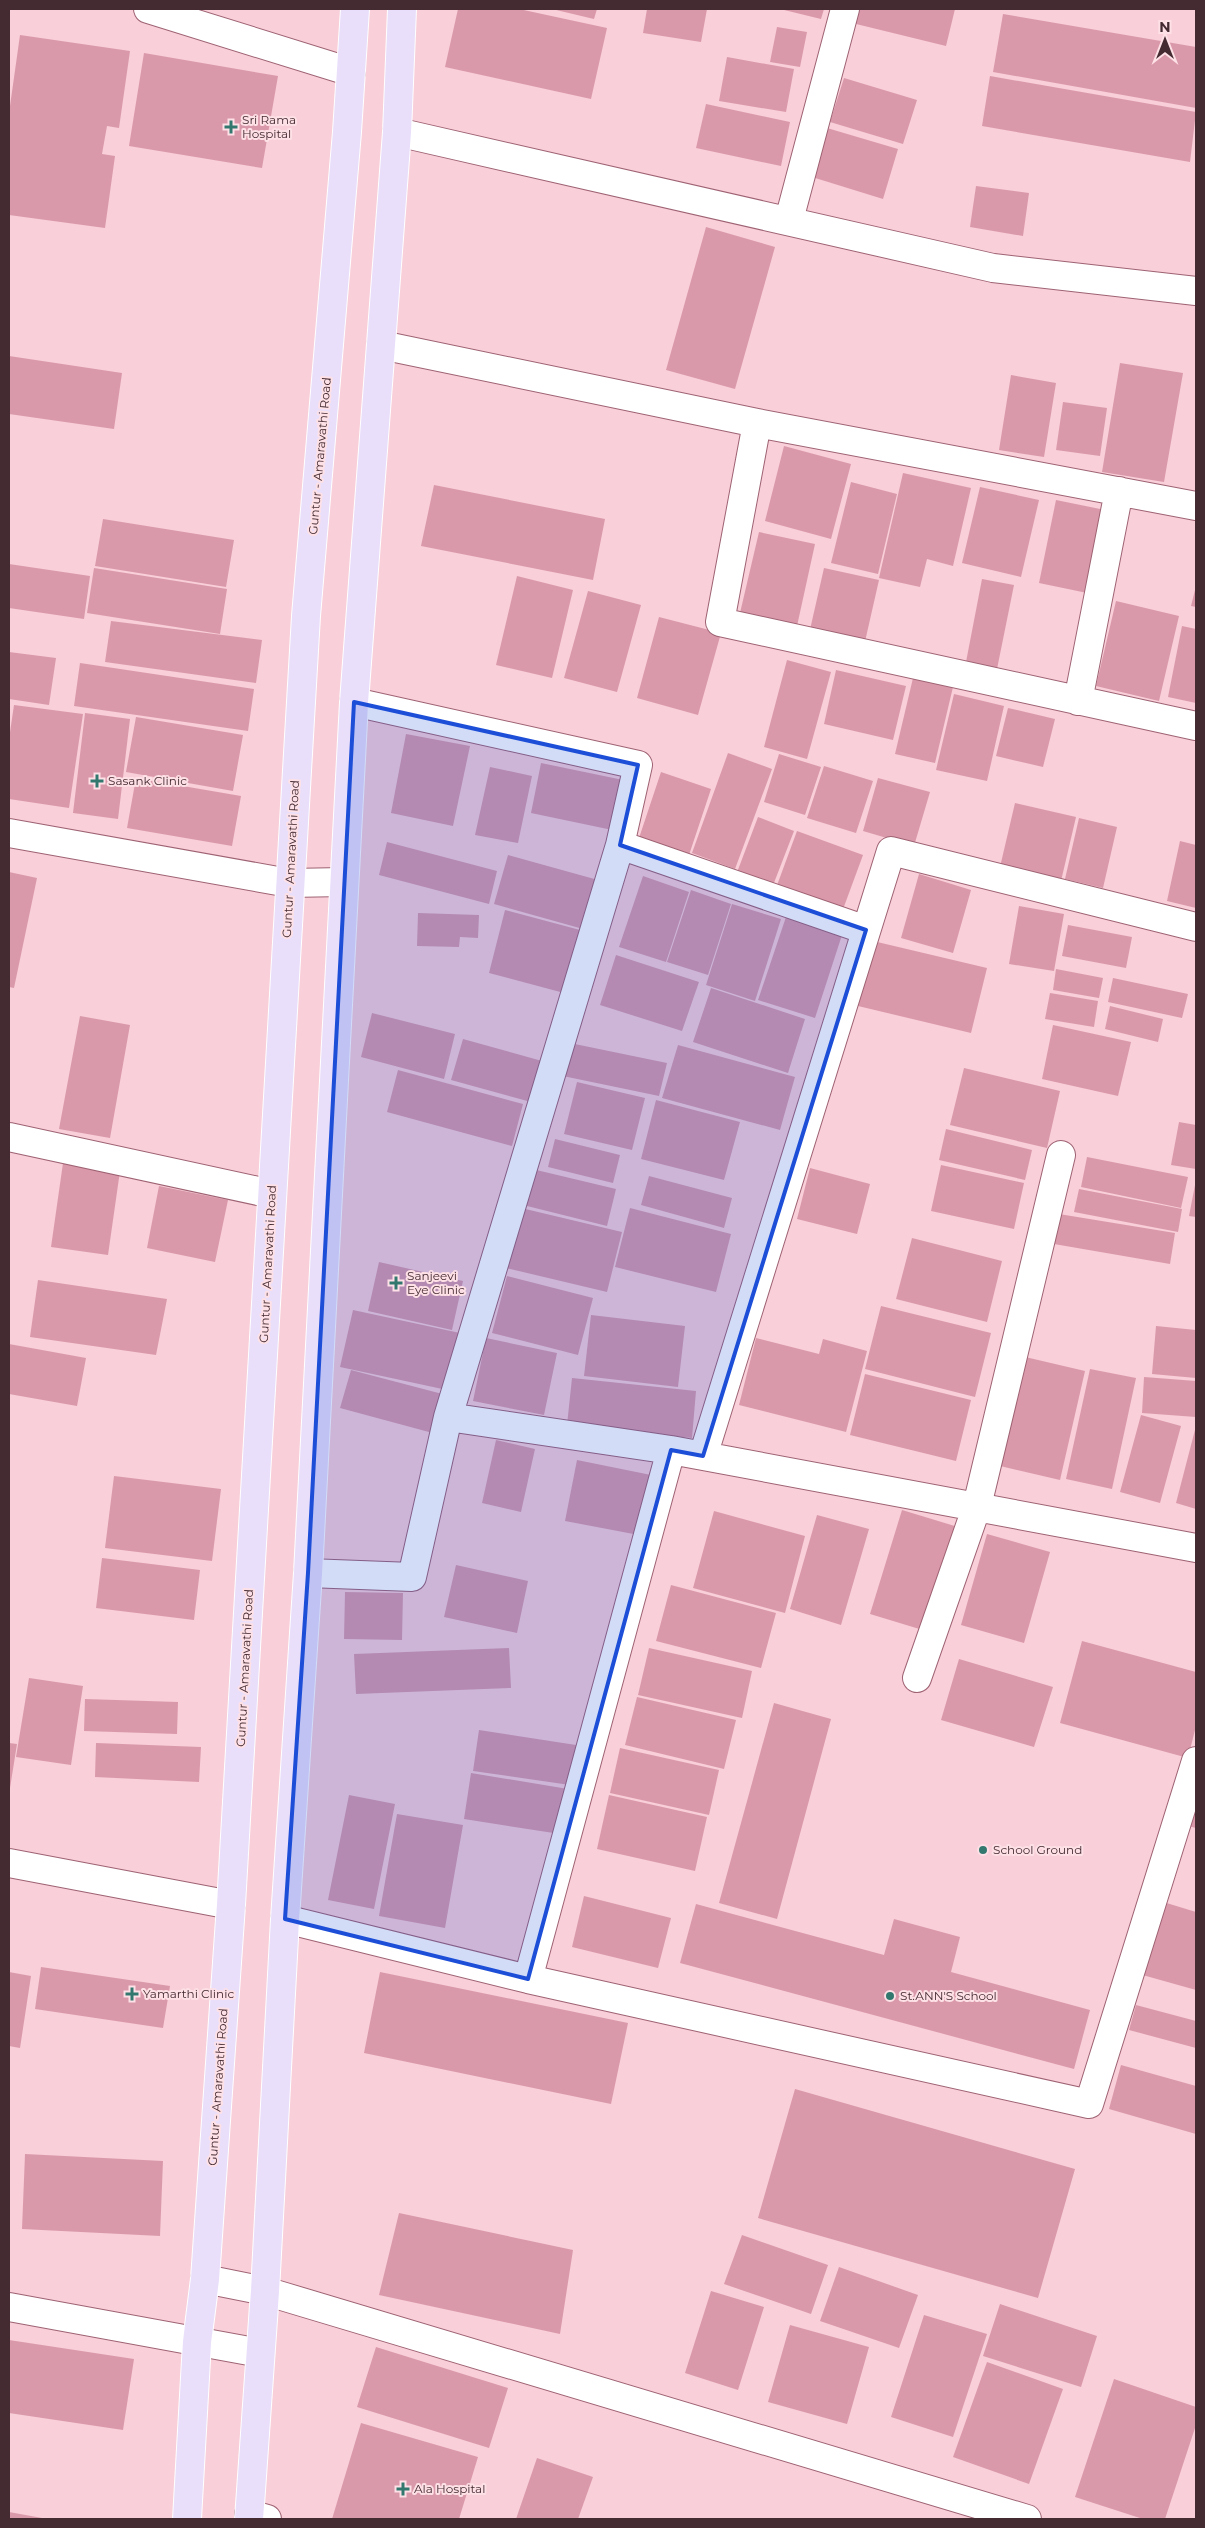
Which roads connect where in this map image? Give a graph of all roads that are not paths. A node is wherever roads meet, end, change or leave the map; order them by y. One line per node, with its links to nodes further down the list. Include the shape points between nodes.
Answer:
1 (148, 9): 5 (street)
2 (355, 9): 5 (main road, Guntur - Amaravathi Road)
3 (402, 9): 6 (main road)
4 (845, 9): 7 (street)
5 (351, 72): 19 (main road, Guntur - Amaravathi Road, via 306,616)
6 (396, 132): 7 (street); 9 (main road)
7 (789, 220): 8 (street, via 993,268)
8 (1196, 291)
9 (381, 345): 10 (street); 14 (main road)
10 (757, 423): 11 (street); 13 (street, via 720,622)
11 (1119, 491): 12 (street); 13 (street)
12 (1196, 506)
13 (1078, 701): 15 (street)
14 (354, 702): 17 (street, via 638,765); 18 (main road)
15 (1196, 726)
16 (9, 833): 19 (street)
17 (620, 845): 21 (street); 25 (street)
18 (344, 882): 19 (street); 30 (main road)
19 (289, 883): 24 (main road, Guntur - Amaravathi Road)
20 (1196, 927): 21 (street, via 891,851)
21 (866, 930): 27 (street)
22 (9, 1137): 24 (street)
23 (1061, 1155): 28 (street)
24 (272, 1194): 34 (main road, Guntur - Amaravathi Road)
25 (448, 1417): 26 (street); 30 (street, via 412,1577)
26 (670, 1450): 27 (street); 36 (street)
27 (703, 1456): 28 (street)
28 (977, 1506): 29 (street); 31 (street)
29 (1196, 1548)
30 (308, 1573): 35 (main road)
31 (917, 1678)
32 (1196, 1761): 36 (street, via 1089,2104)
33 (9, 1863): 34 (street)
34 (231, 1905): 37 (main road, Guntur - Amaravathi Road)
35 (285, 1919): 36 (street); 38 (main road)
36 (528, 1979)
37 (205, 2279): 38 (street); 40 (main road, Guntur - Amaravathi Road)
38 (265, 2292): 41 (main road); 44 (street)
39 (9, 2307): 40 (street)
40 (197, 2342): 41 (street); 43 (main road, Guntur - Amaravathi Road)
41 (260, 2353): 42 (main road)
42 (255, 2517)
43 (187, 2519)
44 (1027, 2519)

